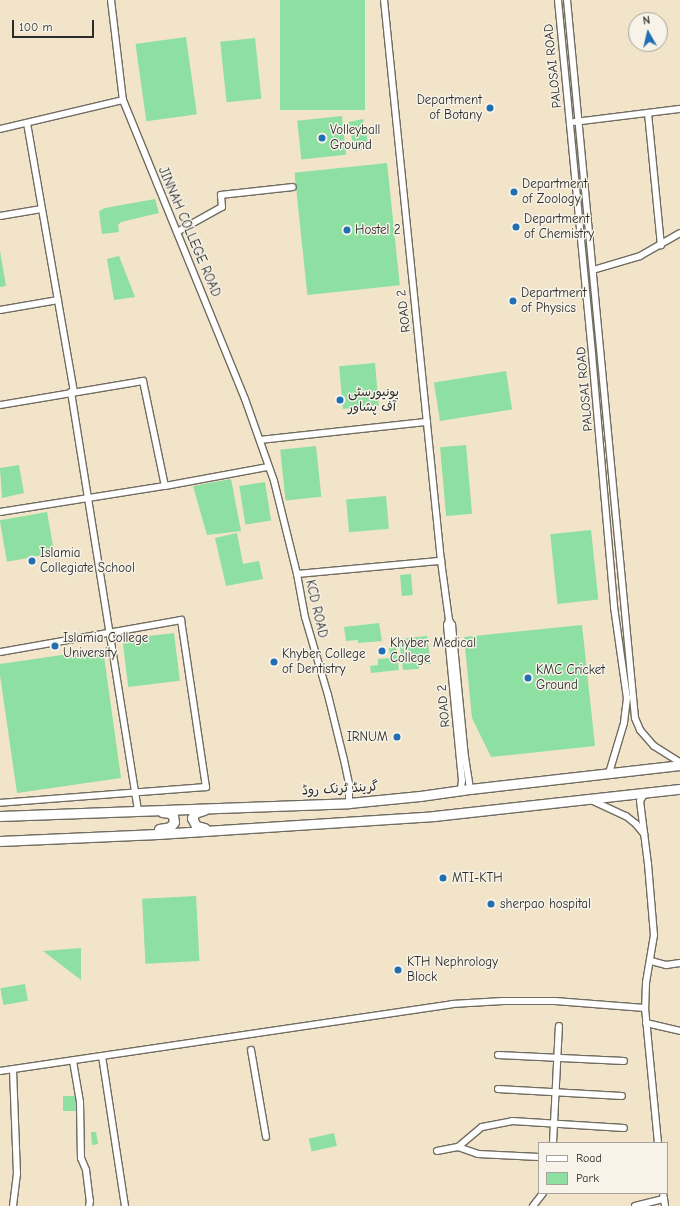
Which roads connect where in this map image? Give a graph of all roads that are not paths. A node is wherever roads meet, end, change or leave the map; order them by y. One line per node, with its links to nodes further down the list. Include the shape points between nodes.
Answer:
1 (111, 0): 5 (street, JINNAH COLLEGE ROAD)
2 (384, 0): 25 (street, ROAD 2)
3 (558, 0): 8 (street, PALOSAI ROAD)
4 (567, 0): 9 (street)
5 (123, 100): 10 (street); 15 (street, JINNAH COLLEGE ROAD)
6 (680, 109): 7 (street)
7 (648, 113): 9 (street); 19 (street)
8 (569, 122): 9 (street); 17 (street, PALOSAI ROAD)
9 (578, 122): 18 (street)
10 (27, 123): 11 (street); 13 (street)
11 (0, 129)
12 (293, 187): 15 (street, via 221,196 222,207)
13 (41, 209): 14 (street); 21 (street)
14 (0, 216)
15 (177, 232): 26 (street, JINNAH COLLEGE ROAD)
16 (680, 233): 19 (street)
17 (581, 237): 18 (street); 36 (street, PALOSAI ROAD, via 614,607)
18 (590, 237): 20 (street)
19 (660, 245): 20 (street, via 640,256)
20 (593, 270): 36 (street)
21 (58, 300): 22 (street); 23 (street)
22 (0, 310)
23 (72, 392): 24 (street); 28 (street, via 143,381); 29 (street)
24 (0, 405)
25 (427, 422): 26 (street); 31 (street, ROAD 2)
26 (260, 440): 27 (street, JINNAH COLLEGE ROAD)
27 (268, 467): 28 (street); 32 (street, KCD ROAD, via 274,481)
28 (165, 486): 29 (street)
29 (88, 497): 30 (street); 34 (street)
30 (0, 512)
31 (441, 561): 32 (street); 33 (street, ROAD 2)
32 (297, 574): 46 (street, KCD ROAD, via 305,617 344,760)
33 (449, 620): 40 (street, ROAD 2, via 452,625); 42 (street, ROAD 2, via 447,625)
34 (110, 633): 35 (street); 43 (street); 43 (street, via 182,620 206,787)
35 (0, 652)
36 (628, 678): 37 (street, via 635,718 640,730 654,746); 39 (street, PALOSAI ROAD, via 624,723)
37 (680, 762)
38 (680, 766): 39 (highway, گرینڈ ٹرنک روڈ)
39 (609, 773): 40 (highway, گرینڈ ٹرنک روڈ)
40 (470, 789): 42 (highway, گرینڈ ٹرنک روڈ)
41 (680, 789): 44 (highway)
42 (461, 790): 46 (highway, گرینڈ ٹرنک روڈ)
43 (136, 793): 47 (street); 49 (street)
44 (645, 793): 45 (highway); 52 (street, via 640,801)
45 (590, 800): 51 (highway, via 434,816); 52 (street, via 611,807 626,816)
46 (349, 802): 48 (highway, گرینڈ ٹرنک روڈ)
47 (0, 803)
48 (218, 807): 49 (highway, گرینڈ ٹرنک روڈ); 51 (highway, via 195,813 192,821 202,828)
49 (139, 811): 50 (highway, گرینڈ ٹرنک روڈ); 53 (highway, via 170,813 174,818 174,824 166,828)
50 (0, 816)
51 (235, 829): 53 (highway)
52 (645, 836): 55 (street, via 654,925)
53 (112, 837): 54 (highway)
54 (0, 841)
55 (651, 961): 56 (street, via 666,965); 57 (street, via 646,983)
56 (680, 963)
57 (645, 1008): 58 (street); 62 (street, via 555,1001 452,1004)
58 (646, 1023): 60 (street); 76 (street)
59 (559, 1026): 64 (street)
60 (680, 1031)
61 (251, 1050): 74 (street)
62 (102, 1056): 65 (street); 84 (street)
63 (498, 1056): 64 (street)
64 (558, 1058): 66 (street); 70 (street)
65 (73, 1061): 67 (street); 83 (street, via 80,1102 81,1158 86,1170)
66 (624, 1061)
67 (13, 1069): 68 (street); 82 (street, via 17,1174)
68 (0, 1071)
69 (498, 1089): 70 (street)
70 (556, 1092): 71 (street); 72 (street)
71 (622, 1096)
72 (554, 1124): 73 (street); 75 (street); 77 (street, via 512,1121 482,1127)
73 (624, 1128)
74 (266, 1137)
75 (553, 1142)
76 (658, 1142)
77 (458, 1147): 78 (street); 79 (street, via 478,1154)
78 (437, 1151)
79 (538, 1157)
80 (542, 1194): 85 (street)
81 (664, 1199): 86 (street)
82 (12, 1206)
83 (89, 1206)
84 (126, 1206)
85 (534, 1206)
86 (635, 1206)

